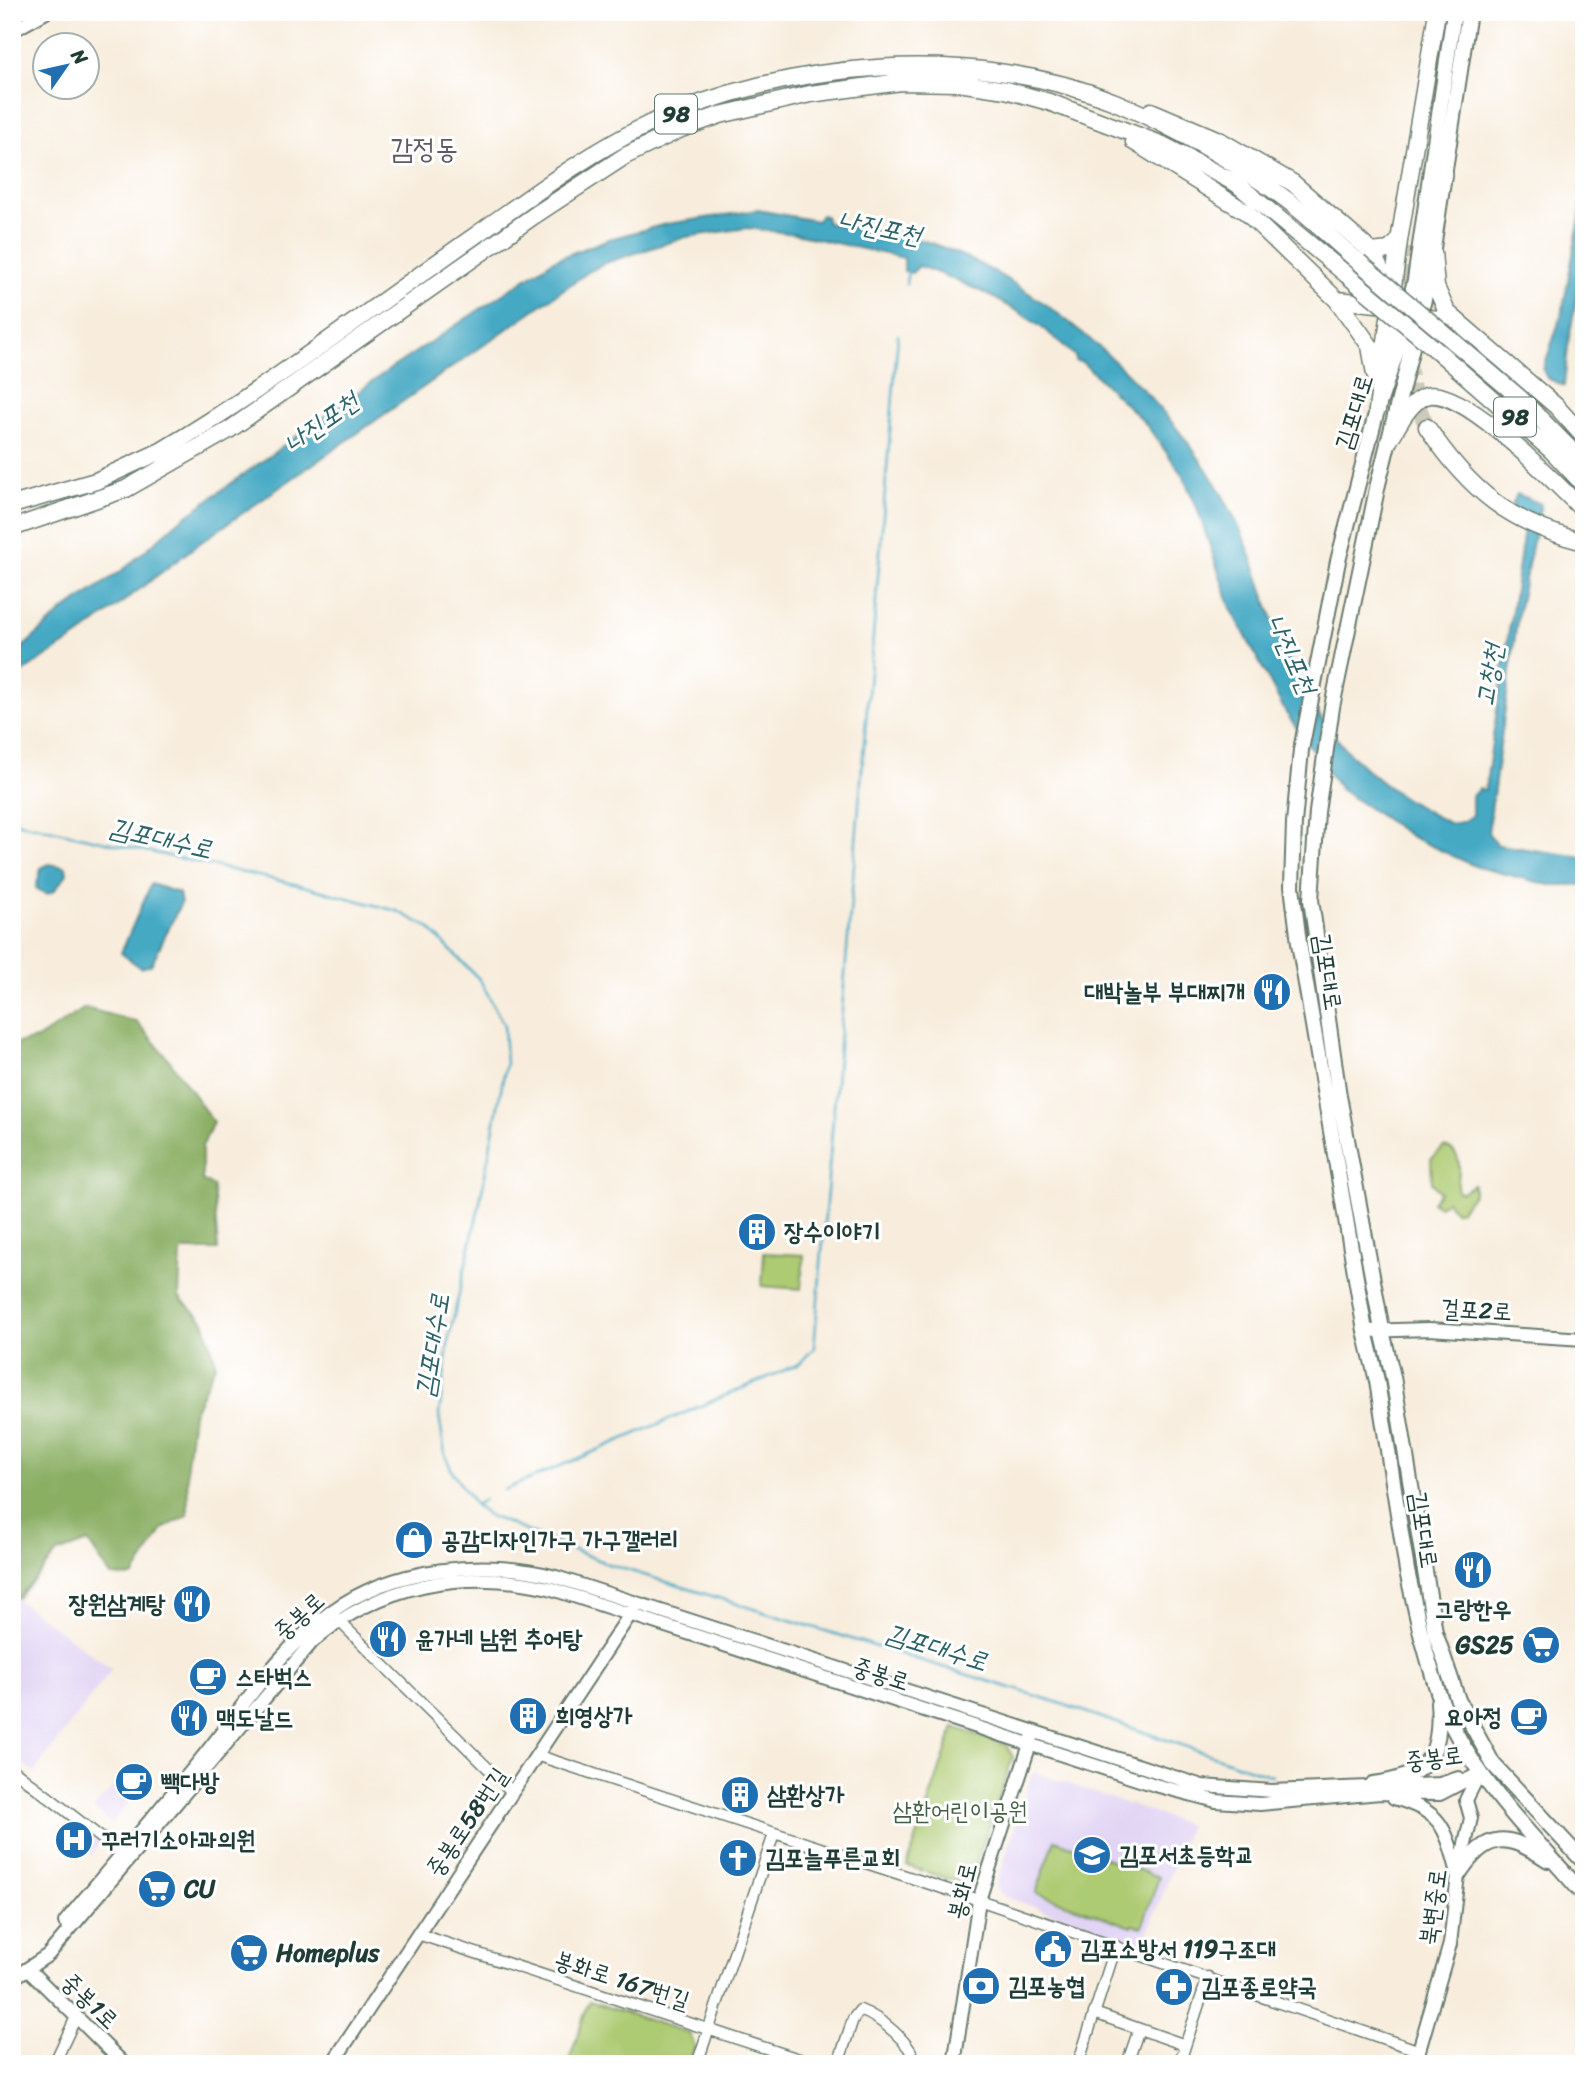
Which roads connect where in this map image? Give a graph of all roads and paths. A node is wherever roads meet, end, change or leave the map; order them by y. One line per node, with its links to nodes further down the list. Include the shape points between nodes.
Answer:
1 (46, 12): 6 (street)
2 (1437, 12): 8 (highway)
3 (1443, 12): 8 (highway)
4 (1454, 12): 12 (main road, 김포대로)
5 (1469, 12): 9 (main road, 김포대로)
6 (12, 32)
7 (1092, 117): 13 (highway, via 1223,196); 24 (highway, 98, bridge, via 1163,145 1237,184 1552,450); 27 (highway, 98, via 1006,90 901,82 750,106 681,129 584,181 193,452 125,489)
8 (1403, 244): 10 (highway); 15 (highway)
9 (1433, 252): 11 (main road, 김포대로); 17 (highway, via 1436,287)
10 (1365, 257): 14 (highway, via 1380,269 1378,289); 23 (highway, 98, bridge); 25 (highway, 98, via 1246,172 1114,102 1000,72 891,66 800,79 702,104 649,124 559,178 161,452 96,481)
11 (1427, 287): 12 (highway); 16 (main road, 김포대로)
12 (1410, 298): 15 (highway); 18 (main road, 김포대로)
13 (1338, 300): 14 (highway); 19 (highway, via 1370,346)
14 (1359, 304): 15 (highway)
15 (1388, 304): 19 (highway)
16 (1419, 323): 17 (highway, via 1428,318); 18 (highway); 22 (main road, 김포대로)
17 (1456, 323): 21 (highway, via 1556,406)
18 (1400, 338): 19 (main road, 김포대로)
19 (1377, 410): 29 (main road, 김포대로, via 1351,504 1301,750 1292,886)
20 (1427, 427): 28 (highway, via 1471,485 1509,514 1546,532)
21 (1584, 438)
22 (1389, 441): 26 (highway, via 1423,397 1454,398 1510,441); 30 (main road, 김포대로, via 1332,707 1311,864 1314,925 1339,1096)
23 (1584, 463)
24 (1584, 485)
25 (12, 503)
26 (1584, 510)
27 (12, 526)
28 (1584, 542)
29 (1366, 1333): 30 (street, 걸포2로); 35 (main road, 김포대로, via 1407,1571)
30 (1382, 1333): 31 (street, 걸포2로, via 1429,1329); 32 (street, 걸포2로); 38 (main road, 김포대로, via 1435,1632 1458,1700)
31 (1584, 1339)
32 (1584, 1345)
33 (634, 1609): 34 (street, 중봉로, via 540,1573 469,1567 396,1581); 36 (street, 중봉로); 37 (street, 중봉로58번길)
34 (335, 1616): 42 (street); 44 (street, 중봉로, via 282,1660); 52 (street, 중봉로, via 48,1955)
35 (1437, 1690): 40 (main road, 김포대로); 41 (main road, via 1440,1731 1433,1755 1407,1777)
36 (1032, 1739): 41 (street, 중봉로, via 1220,1790); 49 (street, 봉화로)
37 (536, 1755): 42 (street, 중봉로58번길); 43 (street)
38 (1493, 1764): 40 (street); 45 (main road, 김포대로)
39 (12, 1769): 44 (street)
40 (1480, 1773): 41 (street, 중봉로, via 1440,1784); 46 (main road, 김포대로); 47 (street, 북변중로, via 1466,1800 1471,1818)
41 (1377, 1789): 47 (street, via 1437,1818)
42 (512, 1792): 50 (street, 중봉로58번길)
43 (774, 1834): 49 (street); 58 (street)
44 (121, 1854): 52 (street, 중봉로)
45 (1584, 1862)
46 (1560, 1867): 47 (main road, via 1519,1843 1501,1839 1481,1846); 48 (main road, 김포대로)
47 (1458, 1875): 60 (street, 북변중로, via 1447,1959)
48 (1584, 1895)
49 (979, 1900): 51 (street); 68 (street, 봉화로)
50 (418, 1934): 58 (street, 봉화로 167번길); 63 (street, 중봉로58번길)
51 (1116, 1946): 53 (street); 55 (street)
52 (28, 1969): 54 (street); 56 (street, 중봉1로)
53 (1208, 1977): 59 (street); 60 (street)
54 (12, 1979)
55 (1094, 2013): 57 (street); 69 (street)
56 (76, 2017): 61 (street); 62 (street, 중봉1로)
57 (1139, 2029): 59 (street); 70 (street)
58 (708, 2030): 64 (street); 65 (street, 봉화로 167번길)
59 (1185, 2045): 71 (street)
60 (1420, 2051): 72 (street, 북변중로)
61 (54, 2064)
62 (124, 2064)
63 (332, 2064)
64 (697, 2064)
65 (814, 2064)
66 (838, 2064): 67 (street, via 860,2010 893,2032 912,2052)
67 (916, 2064)
68 (954, 2064)
69 (1078, 2064)
70 (1127, 2064)
71 (1180, 2064)
72 (1416, 2064)

